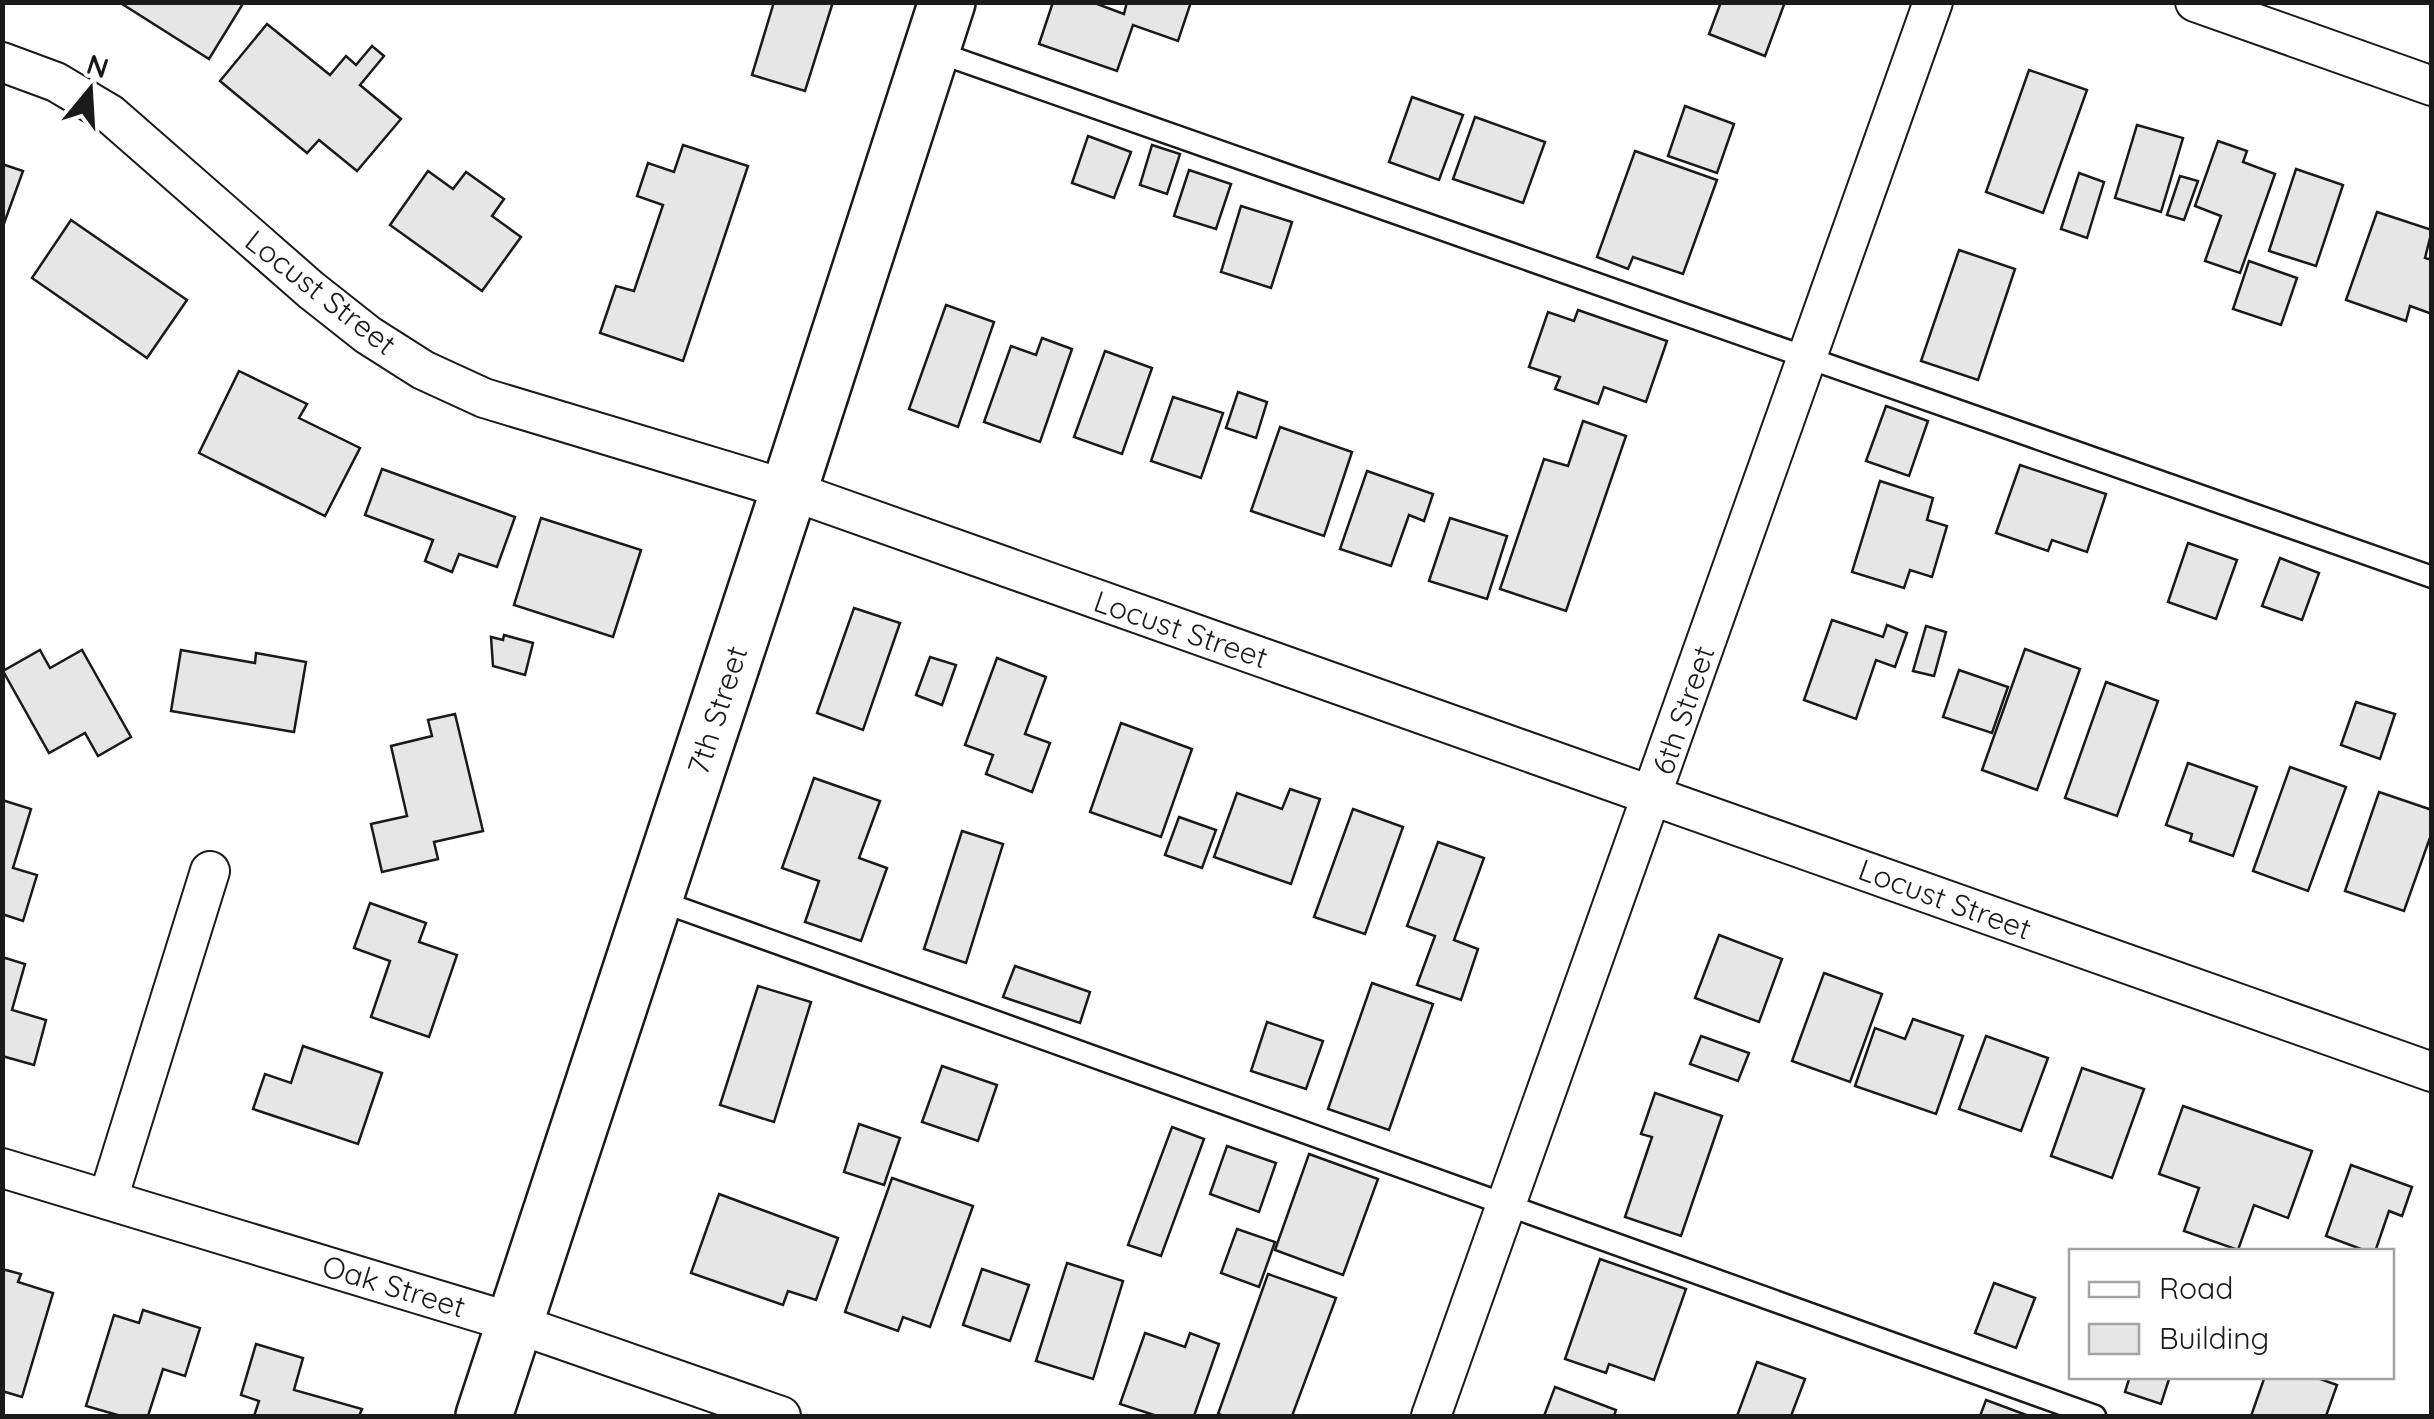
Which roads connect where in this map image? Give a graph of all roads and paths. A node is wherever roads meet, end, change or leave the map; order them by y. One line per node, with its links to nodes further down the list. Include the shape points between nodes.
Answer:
1 (1933, 2): 6 (street, 6th Street)
2 (2195, 2): 5 (street)
3 (939, 26): 6 (lane); 7 (street, 7th Street)
4 (2, 62): 7 (street, Locust Street, via 56,82 110,114 311,290 423,370 484,398)
5 (2432, 86)
6 (1807, 358): 8 (lane); 9 (street, 6th Street)
7 (790, 490): 9 (street, Locust Street); 11 (street, 7th Street)
8 (2432, 577)
9 (1653, 795): 12 (street, Locust Street); 15 (street, 6th Street)
10 (210, 871): 14 (street)
11 (655, 899): 15 (lane); 16 (street, 7th Street)
12 (2432, 1072)
13 (2, 1168): 14 (street, Oak Street)
14 (108, 1198): 16 (street, Oak Street)
15 (1506, 1206): 19 (street, 6th Street); 20 (lane)
16 (514, 1323): 17 (street, 7th Street); 18 (street, Oak Street)
17 (484, 1416)
18 (782, 1416)
19 (1431, 1416)
20 (2095, 1416)

